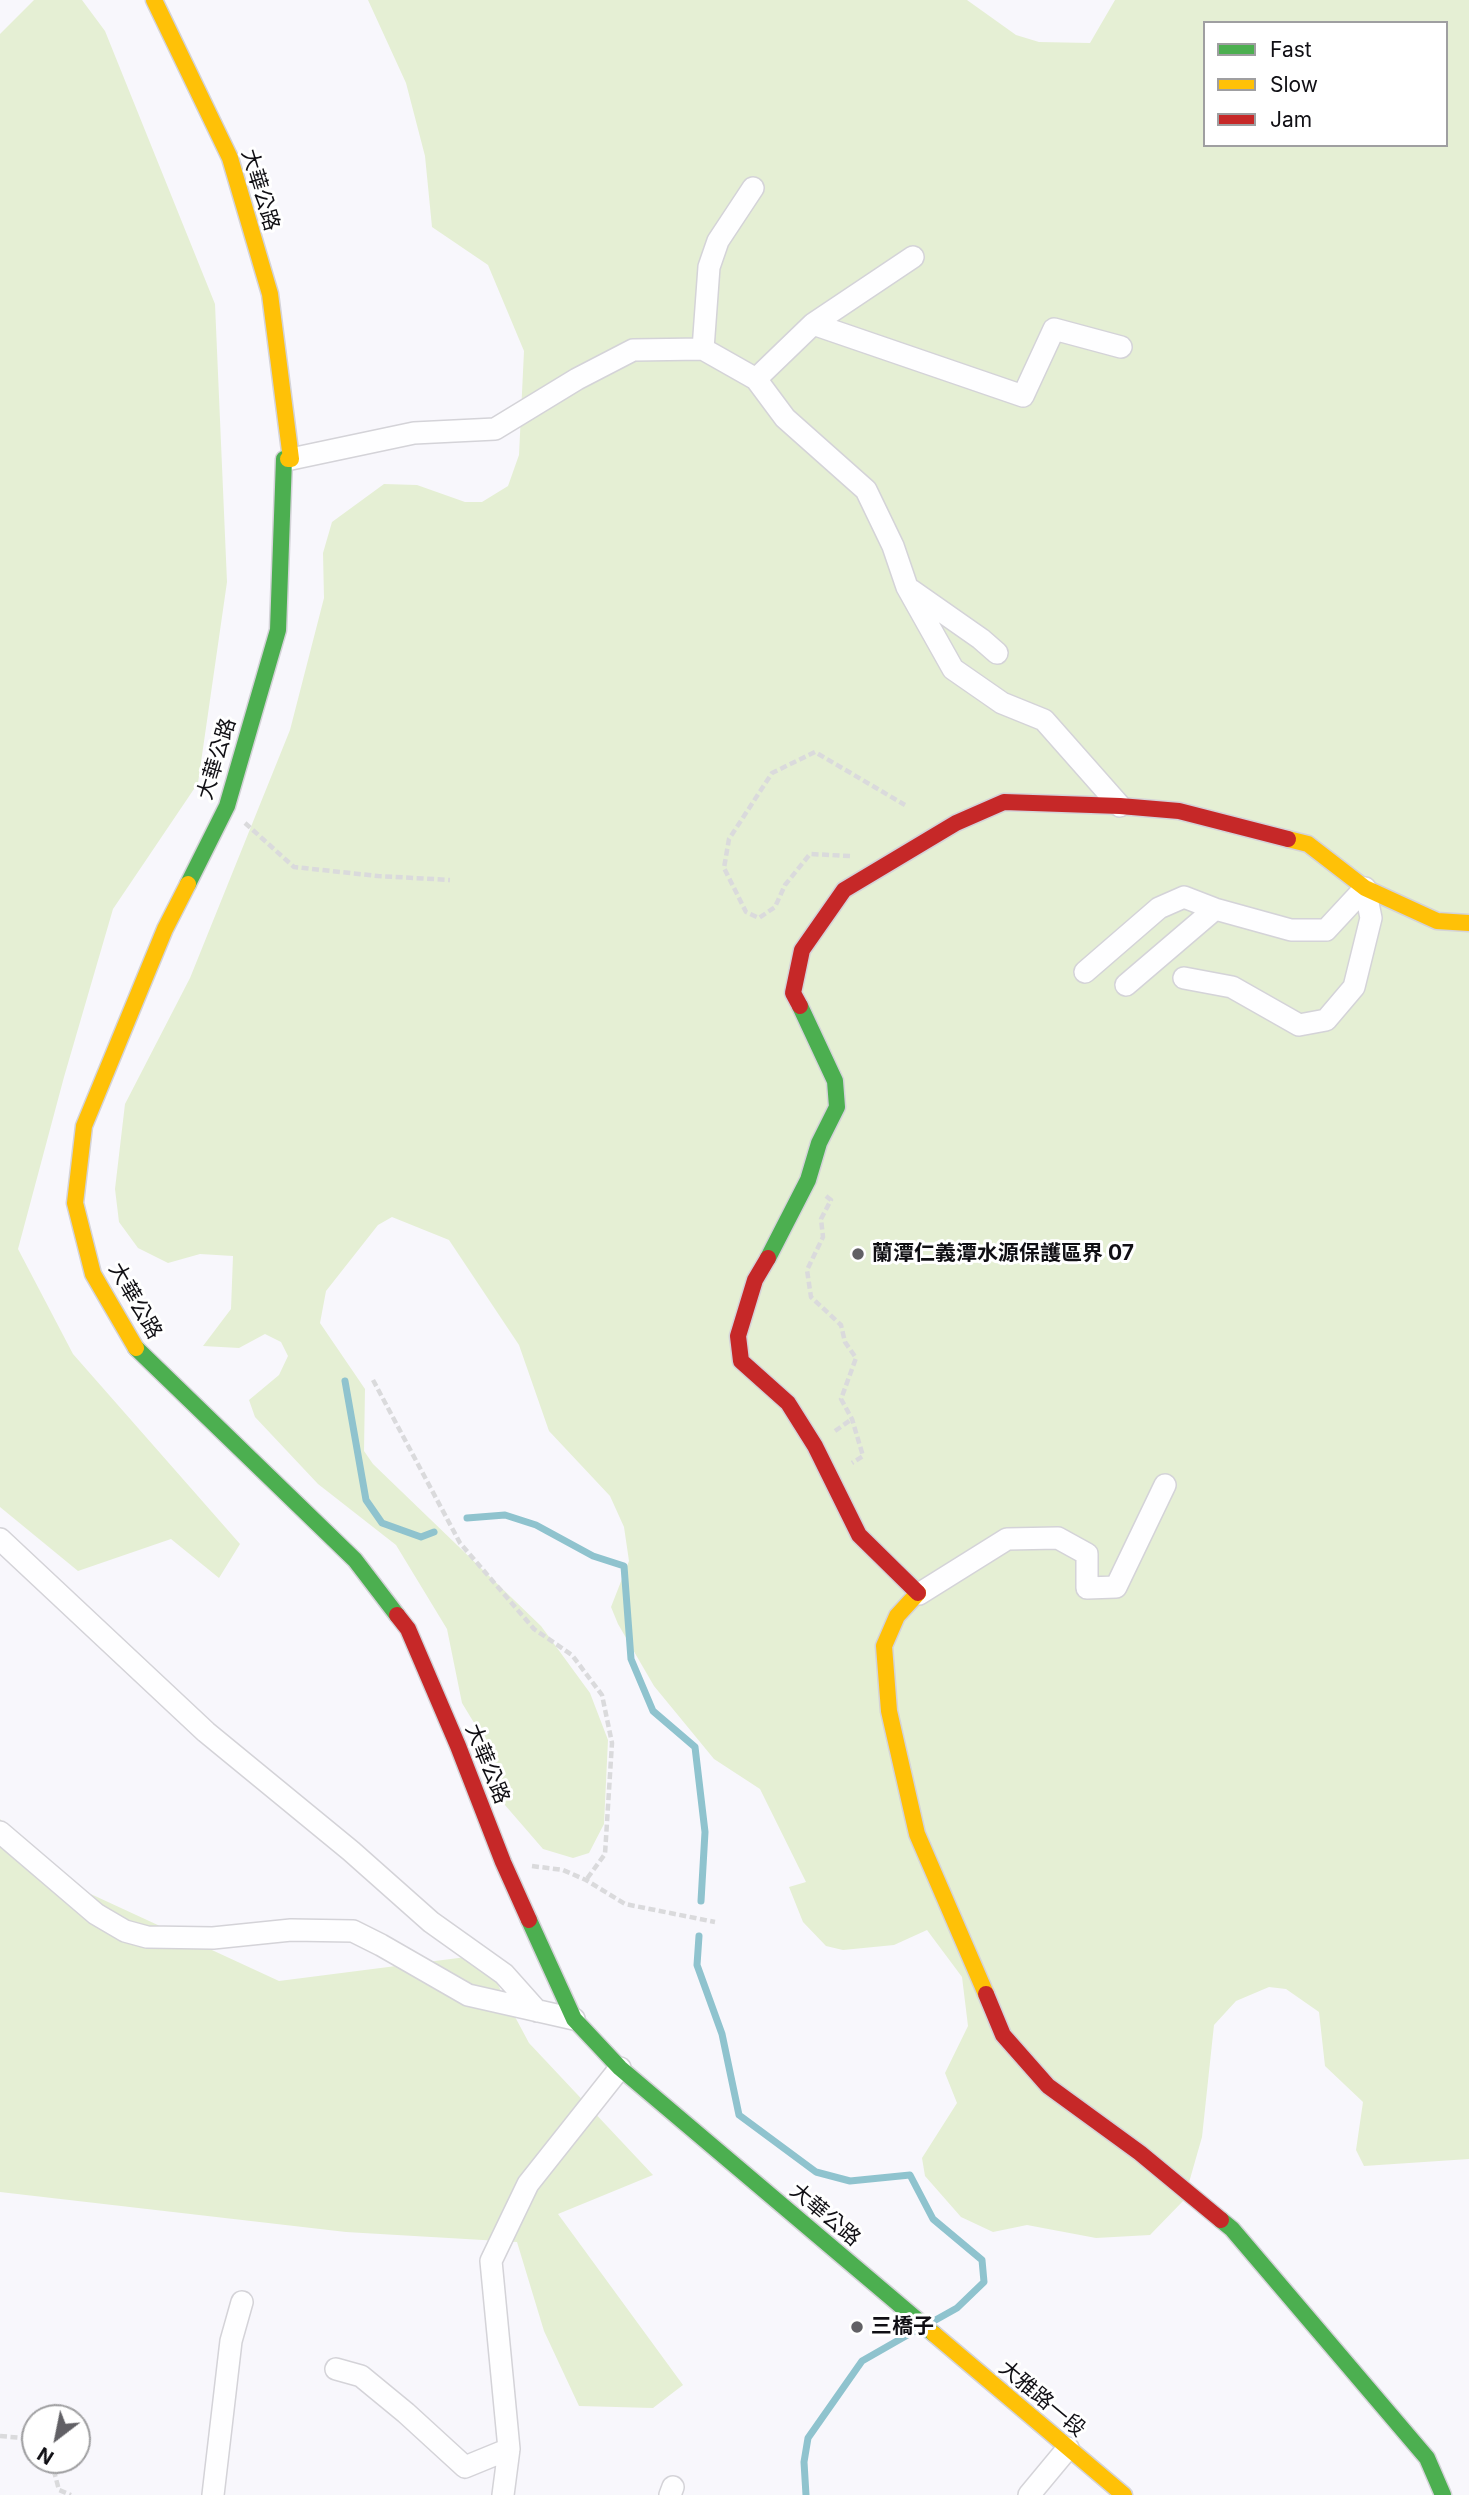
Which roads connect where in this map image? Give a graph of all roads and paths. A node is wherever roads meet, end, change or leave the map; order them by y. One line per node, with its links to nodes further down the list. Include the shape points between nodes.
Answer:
1 (154, 0): 8 (main road, 大華公路, via 230,158 270,294)
2 (753, 188): 6 (street, via 718,241 709,267)
3 (913, 257): 4 (street)
4 (813, 324): 5 (street, via 1023,396 1054,329); 7 (street)
5 (1121, 347)
6 (703, 349): 7 (street); 8 (street, via 633,350 495,429 414,433)
7 (756, 380): 9 (street, via 785,418 866,490 893,546)
8 (291, 458): 12 (main road, 大華公路, via 284,459 278,630)
9 (906, 587): 10 (street); 13 (street, via 953,669 1002,703 1044,720)
10 (997, 653)
11 (905, 805): 14 (path, via 814,752 772,773 729,839 724,868 746,912 759,918 775,907 785,885 810,854)
12 (226, 806): 15 (path, via 294,867); 29 (main road, 大華公路, via 165,929 84,1126 75,1203 93,1274 138,1352 355,1560 408,1629)
13 (1121, 806): 16 (main road, via 1179,811 1308,844); 22 (main road, via 1004,802 956,823 844,890 802,950 793,993 835,1081 837,1107)
14 (855, 856)
15 (450, 880)
16 (1365, 888): 17 (street, via 1326,930 1292,930); 18 (main road, via 1437,921); 20 (street, via 1371,918 1354,987 1326,1020 1299,1025 1232,987)
17 (1215, 909): 19 (street, via 1184,897 1159,908); 21 (street)
18 (1469, 923)
19 (1085, 972)
20 (1184, 978)
21 (1126, 985)
22 (808, 1180): 24 (main road, via 755,1280 738,1335 741,1361 788,1403); 24 (path, via 831,1200 821,1219 823,1237 807,1270 811,1297 841,1325 856,1358 841,1399 863,1456)
23 (373, 1380): 30 (path, via 460,1543 534,1629 572,1655 601,1695 612,1743 605,1854)
24 (830, 1475): 27 (main road, via 859,1535)
25 (1165, 1485): 27 (street, via 1116,1587 1087,1588 1087,1554 1058,1538 1007,1539)
26 (0, 1539): 32 (street, via 206,1731 431,1922 504,1974)
27 (919, 1594): 48 (main road, via 897,1616 884,1646 888,1711 917,1834 1003,2035 1048,2086 1140,2153 1232,2229 1427,2458)
28 (0, 1832): 32 (street, via 96,1914 125,1931 147,1937 213,1938 291,1930 353,1931 468,1995)
29 (503, 1862): 30 (path, via 563,1870); 33 (main road, 大華公路)
30 (586, 1880): 31 (path, via 625,1904)
31 (715, 1922)
32 (537, 2011): 33 (street)
33 (574, 2019): 34 (main road, 大華公路)
34 (620, 2068): 36 (main road, 大華公路); 41 (street, via 528,2183 491,2261)
35 (242, 2302): 44 (street, via 231,2341)
36 (933, 2335): 40 (main road, 大雅路一段)
37 (335, 2370): 41 (street, via 361,2376 465,2467)
38 (0, 2436): 39 (path)
39 (21, 2438)
40 (1068, 2448): 46 (street); 47 (main road, 大雅路一段)
41 (509, 2449): 45 (street)
42 (55, 2474): 43 (path, via 59,2490)
43 (71, 2495)
44 (213, 2495)
45 (503, 2495)
46 (1029, 2495)
47 (1124, 2495)
48 (1443, 2495)

